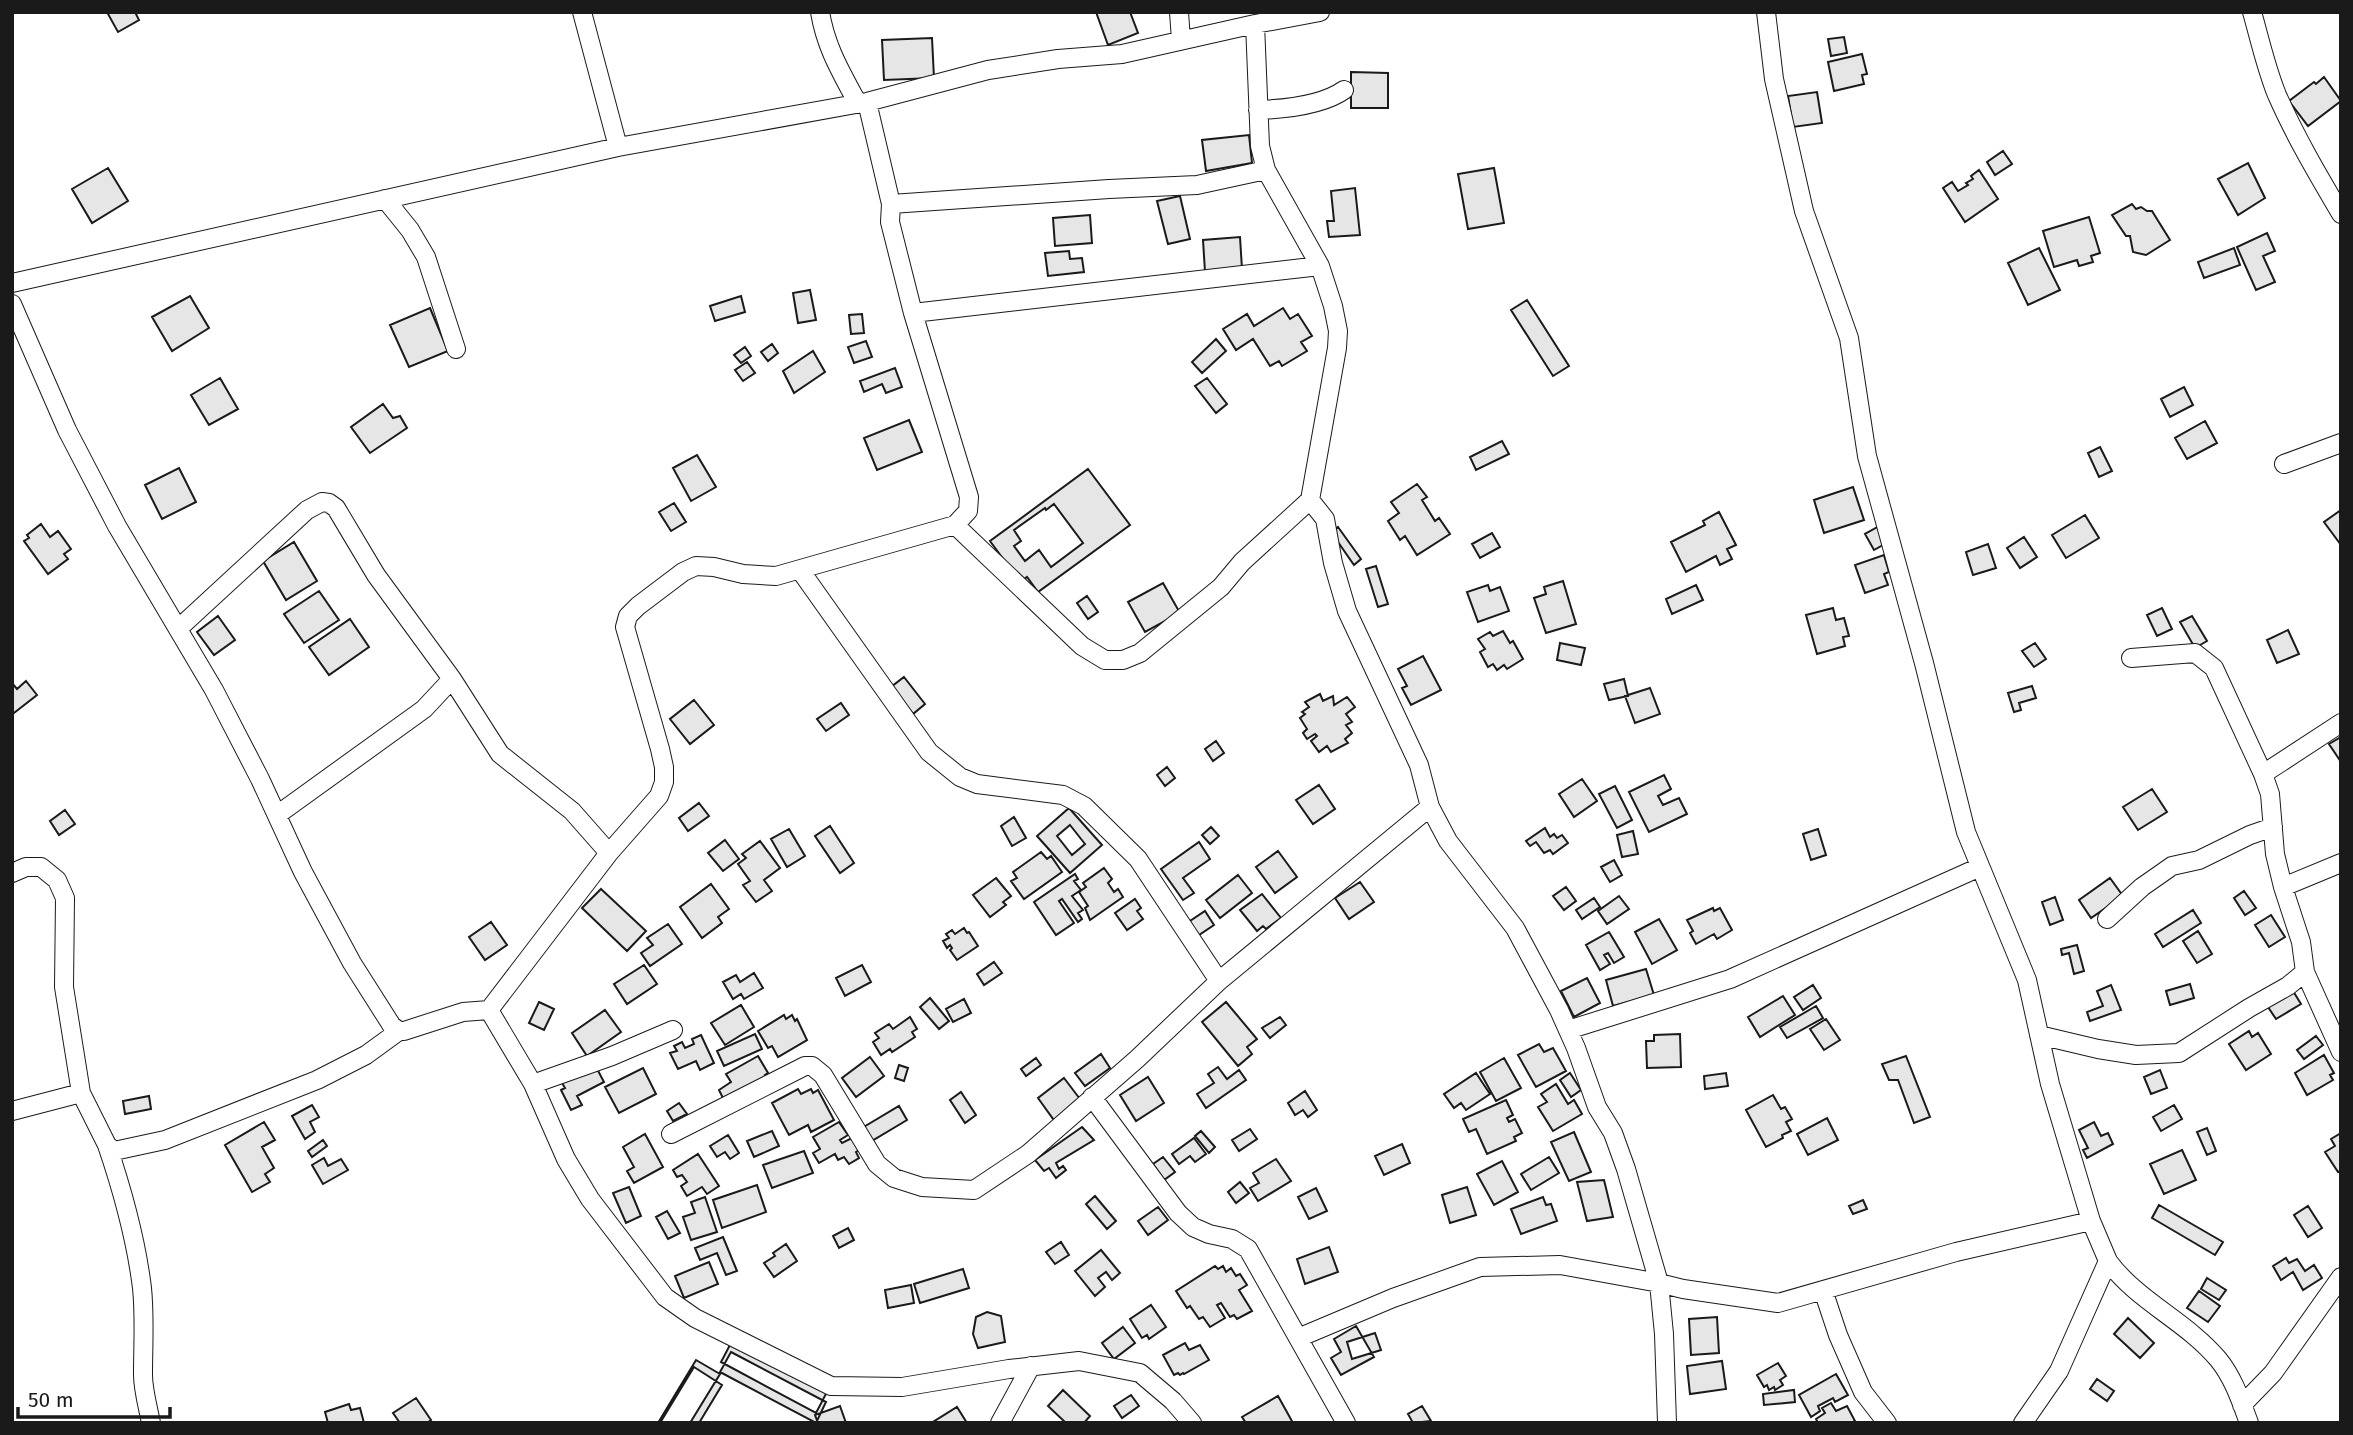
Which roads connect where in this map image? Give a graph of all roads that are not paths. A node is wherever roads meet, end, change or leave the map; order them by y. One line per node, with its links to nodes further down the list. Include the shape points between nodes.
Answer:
1 (582, 12): 12 (street)
2 (820, 12): 10 (street, via 833,60)
3 (1179, 12): 8 (street)
4 (1320, 12): 7 (street)
5 (1766, 12): 37 (street, via 1774,79 1804,211 1849,338 1867,456 1966,832)
6 (2252, 12): 16 (street, via 2277,94)
7 (1255, 24): 8 (street); 11 (street)
8 (1181, 40): 10 (street, via 1122,54 988,70)
9 (1344, 90): 11 (street, via 1326,100)
10 (863, 103): 12 (street); 15 (street)
11 (1258, 110): 13 (street)
12 (618, 147): 14 (street)
13 (1266, 170): 15 (street, via 1197,185); 17 (street)
14 (385, 199): 18 (street); 21 (street, via 426,257)
15 (891, 204): 20 (street, via 890,222)
16 (2341, 214)
17 (1320, 266): 20 (street); 24 (street, via 1338,331)
18 (12, 283)
19 (12, 304): 27 (street, via 66,430)
20 (913, 313): 25 (street, via 969,497 968,511)
21 (456, 349)
22 (2341, 443): 23 (street)
23 (2284, 464)
24 (1310, 500): 25 (street, via 1211,596 1140,653 1123,660 1105,660 1082,646); 32 (street, via 1325,519 1347,611 1419,765)
25 (955, 525): 26 (street)
26 (800, 570): 35 (street, via 776,576 743,575 696,566 628,616 625,627 660,749 664,782 659,796); 42 (street, via 929,752 960,777 977,784 1063,795 1084,806 1138,859)
27 (179, 628): 29 (street, via 307,510 329,503); 33 (street)
28 (2131, 657): 31 (street, via 2195,653 2214,668)
29 (452, 679): 33 (street, via 424,709); 35 (street, via 500,754 572,811)
30 (2341, 723): 31 (street)
31 (2263, 774): 34 (street)
32 (1430, 807): 42 (street); 45 (street, via 1455,851 1515,928)
33 (277, 815): 46 (street, via 352,963)
34 (2273, 827): 39 (street); 40 (street, via 2200,860 2172,866)
35 (609, 853): 43 (street)
36 (2341, 863): 39 (street)
37 (1980, 867): 45 (street, via 1730,979); 47 (street, via 2027,980)
38 (12, 873): 50 (street, via 41,867 57,880 65,898 64,987)
39 (2283, 887): 41 (street, via 2301,942)
40 (2108, 919)
41 (2305, 972): 47 (street, via 2179,1053 2136,1055); 48 (street)
42 (1219, 981): 51 (street)
43 (489, 1010): 46 (street, via 463,1012); 49 (street)
44 (673, 1030): 49 (street)
45 (1569, 1030): 58 (street, via 1626,1169)
46 (399, 1031): 54 (street, via 366,1055 317,1080 165,1140 114,1151)
47 (2039, 1035): 55 (street)
48 (2341, 1052)
49 (533, 1084): 61 (street, via 590,1199 665,1297 695,1318 831,1386 902,1387)
50 (82, 1093): 52 (street); 54 (street)
51 (1093, 1097): 53 (street, via 1028,1154 974,1190 922,1187 894,1178 877,1164 823,1075 812,1066); 60 (street, via 1178,1213 1193,1227 1248,1249)
52 (12, 1111)
53 (671, 1134)
54 (107, 1145): 63 (street, via 142,1289 143,1377)
55 (2091, 1221): 56 (street); 59 (street, via 1956,1252)
56 (2108, 1261): 62 (street, via 2121,1279 2218,1358); 69 (street, via 2060,1371)
57 (2341, 1278): 62 (street, via 2273,1373)
58 (1659, 1283): 59 (street, via 1778,1303); 60 (street, via 1560,1265 1480,1267); 67 (street)
59 (1824, 1290): 68 (street, via 1863,1392)
60 (1298, 1338): 66 (street)
61 (1031, 1366): 64 (street); 65 (street, via 1079,1361 1140,1373)
62 (2242, 1405): 70 (street)
63 (151, 1423)
64 (1000, 1423)
65 (1192, 1423)
66 (1346, 1423)
67 (1667, 1423)
68 (1887, 1423)
69 (2023, 1423)
70 (2249, 1423)

